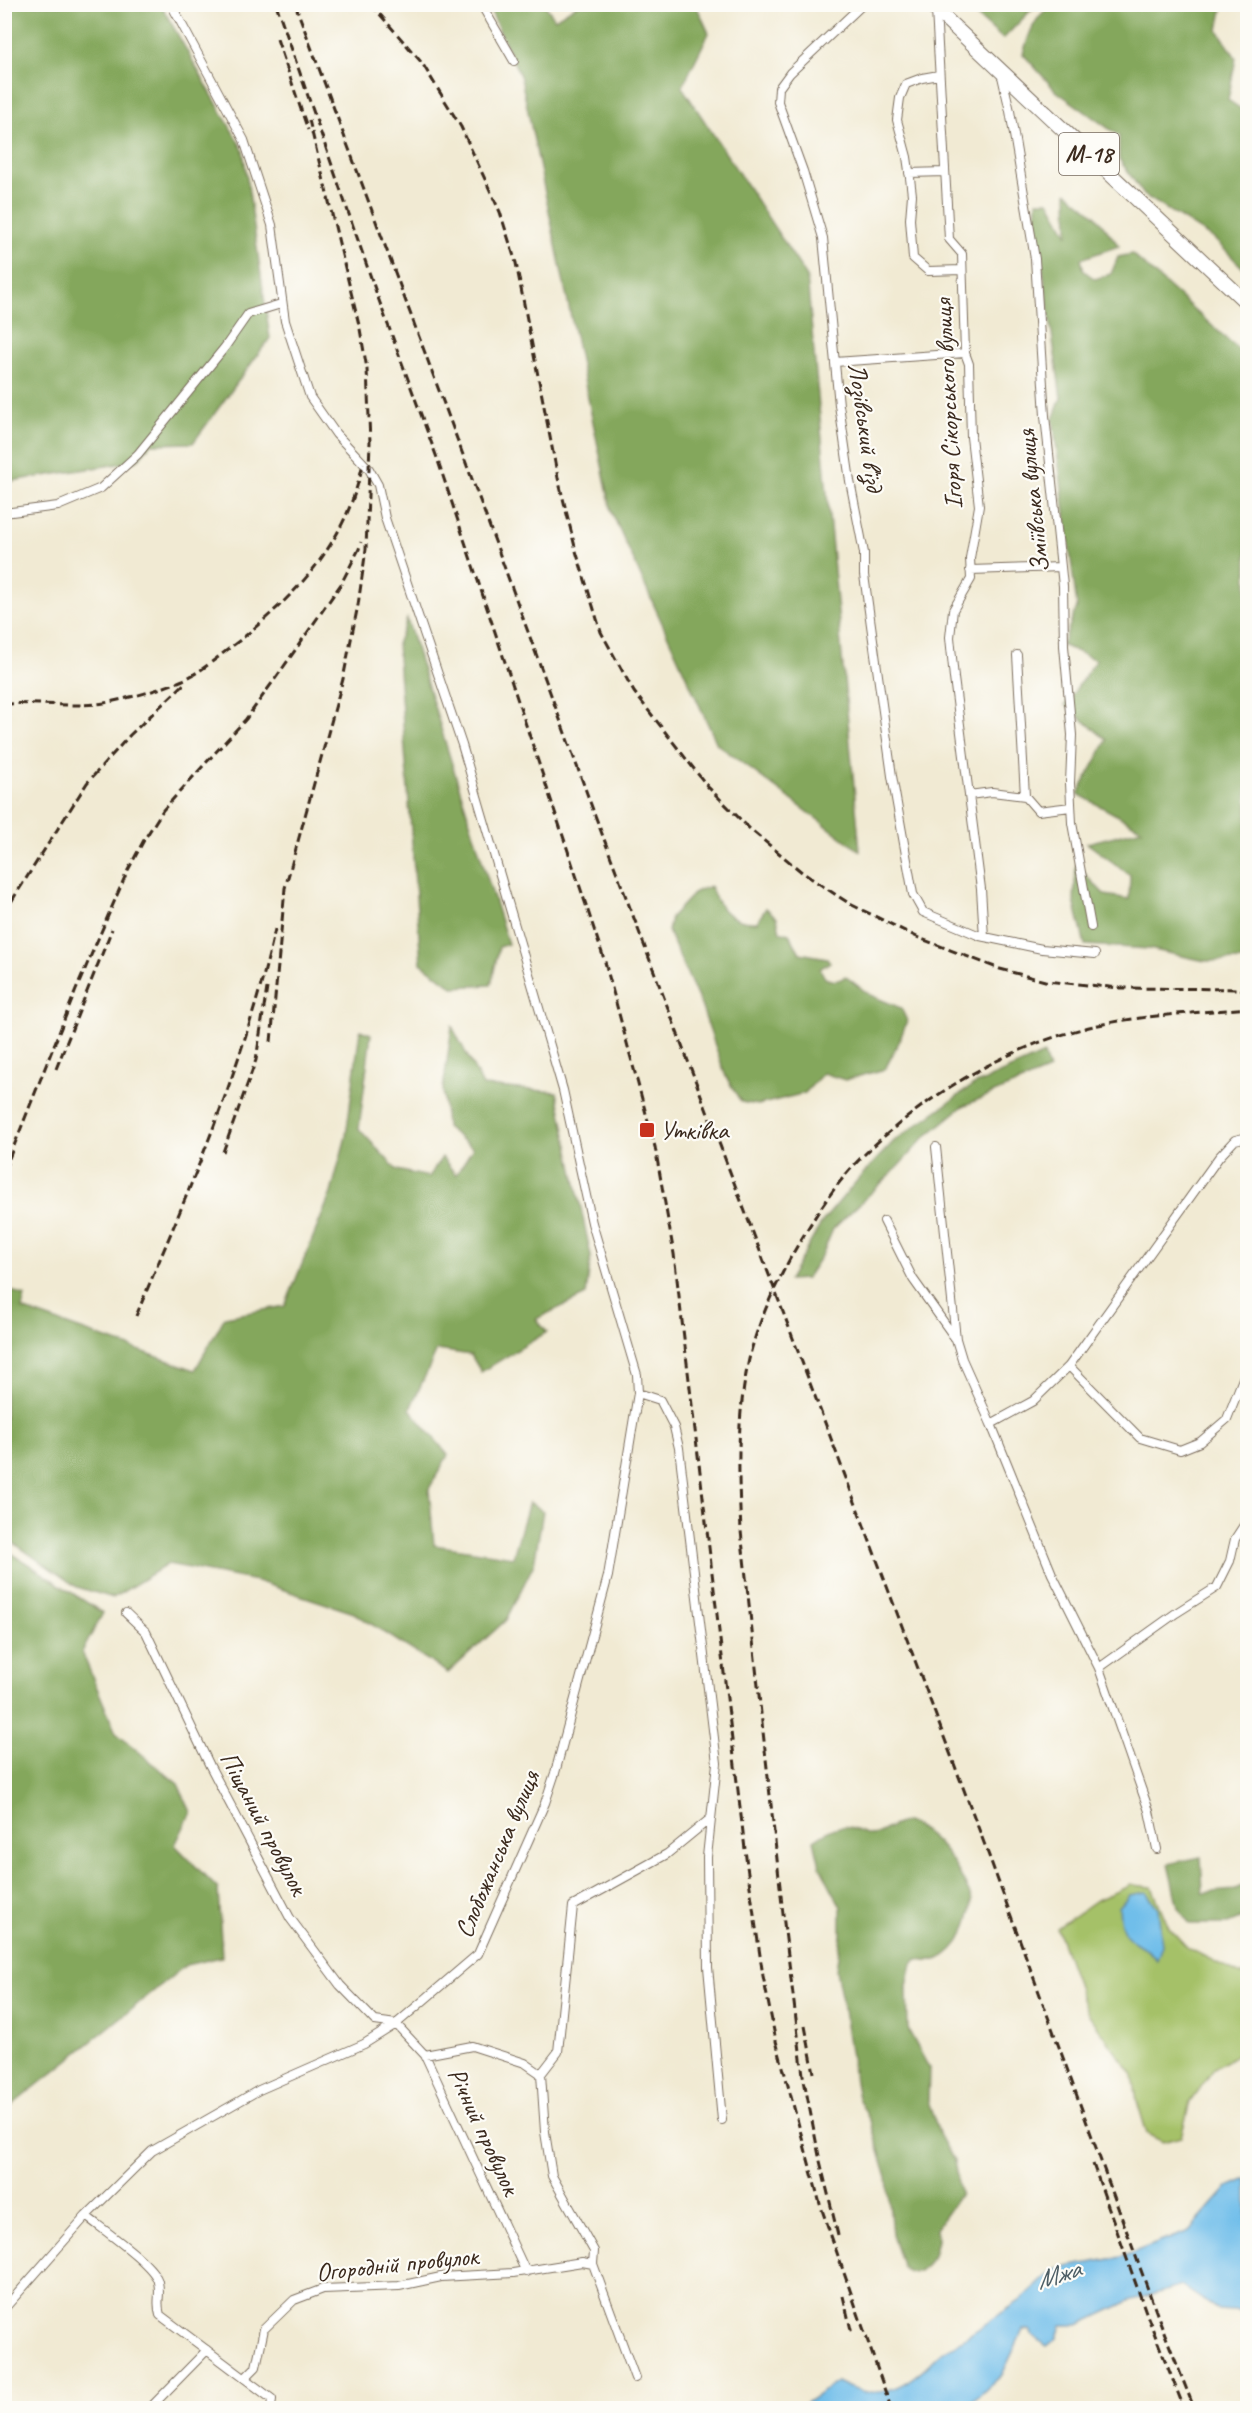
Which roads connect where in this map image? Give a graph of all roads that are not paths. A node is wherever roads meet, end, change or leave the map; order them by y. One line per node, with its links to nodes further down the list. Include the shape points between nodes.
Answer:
1 (171, 4): 11 (street, Слобожанська вулиця, via 244,140 272,225)
2 (482, 4): 5 (street)
3 (863, 4): 14 (street, Лозівський в'їзд, via 779,88 778,102 823,238)
4 (933, 7): 6 (highway, М-18); 7 (street, Ігоря Сікорського вулиця)
5 (514, 62)
6 (1001, 72): 12 (highway, М-18); 16 (street, Зміївська вулиця, via 1035,259 1044,416)
7 (939, 75): 8 (street, via 906,84 900,98 897,120); 9 (street, Ігоря Сікорського вулиця)
8 (909, 172): 9 (street); 10 (street, via 913,258 928,272)
9 (945, 172): 10 (street, Ігоря Сікорського вулиця, via 949,239 962,254)
10 (962, 270): 13 (street, Ігоря Сікорського вулиця)
11 (281, 304): 15 (street, via 248,314 138,453 101,488 58,506); 31 (street, Слобожанська вулиця, via 309,397 378,485 385,518 462,745 563,1090 592,1223 637,1375)
12 (1248, 304)
13 (965, 353): 14 (street); 17 (street, Ігоря Сікорського вулиця, via 979,506)
14 (835, 362): 23 (street, Лозівський в'їзд, via 864,553 891,776 913,894 923,912)
15 (4, 513)
16 (1061, 567): 17 (street); 21 (street, Зміївська вулиця, via 1072,735)
17 (970, 570): 19 (street, Ігоря Сікорського вулиця, via 971,579 952,610 950,624)
18 (1017, 655): 20 (street)
19 (969, 795): 20 (street, via 992,792); 23 (street, Ігоря Сікорського вулиця)
20 (1025, 796): 21 (street, via 1038,811)
21 (1071, 807): 22 (street, Зміївська вулиця)
22 (1091, 927)
23 (984, 937): 24 (street, via 1042,949)
24 (1095, 954)
25 (1248, 1137): 29 (street, via 1235,1140 1218,1157)
26 (936, 1147): 28 (street)
27 (884, 1221): 28 (street, via 913,1279)
28 (956, 1339): 32 (street)
29 (1069, 1366): 30 (street, via 1140,1438 1180,1450 1200,1442 1227,1419); 32 (street, via 1033,1401)
30 (1248, 1366)
31 (638, 1393): 36 (street, via 660,1400 674,1427 679,1448 717,1763); 38 (street, Слобожанська вулиця, via 608,1576 545,1803 478,1954)
32 (991, 1424): 35 (street, via 1052,1574)
33 (1248, 1519): 35 (street, via 1235,1539 1230,1561 1217,1587)
34 (126, 1614): 38 (street, Піщаний провулок, via 146,1632 210,1766 290,1918 347,1993 375,2021)
35 (1099, 1668): 37 (street, via 1149,1811)
36 (711, 1818): 40 (street, via 667,1854 573,1906 558,2052); 41 (street, via 707,1857 708,1967)
37 (1157, 1849)
38 (396, 2024): 39 (street); 42 (street, Слобожанська вулиця, via 364,2044 259,2090 152,2151)
39 (425, 2055): 40 (street, Річний провулок, via 472,2046 525,2062); 44 (street, Річний провулок)
40 (542, 2074): 43 (street, via 552,2176 594,2251)
41 (722, 2120)
42 (86, 2216): 45 (street, Слобожанська вулиця); 46 (street, via 151,2268 158,2281 160,2315)
43 (593, 2264): 44 (street, Огородній провулок, via 582,2262); 48 (street)
44 (526, 2272): 47 (street, Огородній провулок, via 441,2277 399,2286 323,2289 294,2300 264,2329 256,2367)
45 (4, 2308)
46 (207, 2350): 47 (street); 50 (street)
47 (245, 2378): 49 (street)
48 (635, 2378)
49 (272, 2404)
50 (150, 2409)

